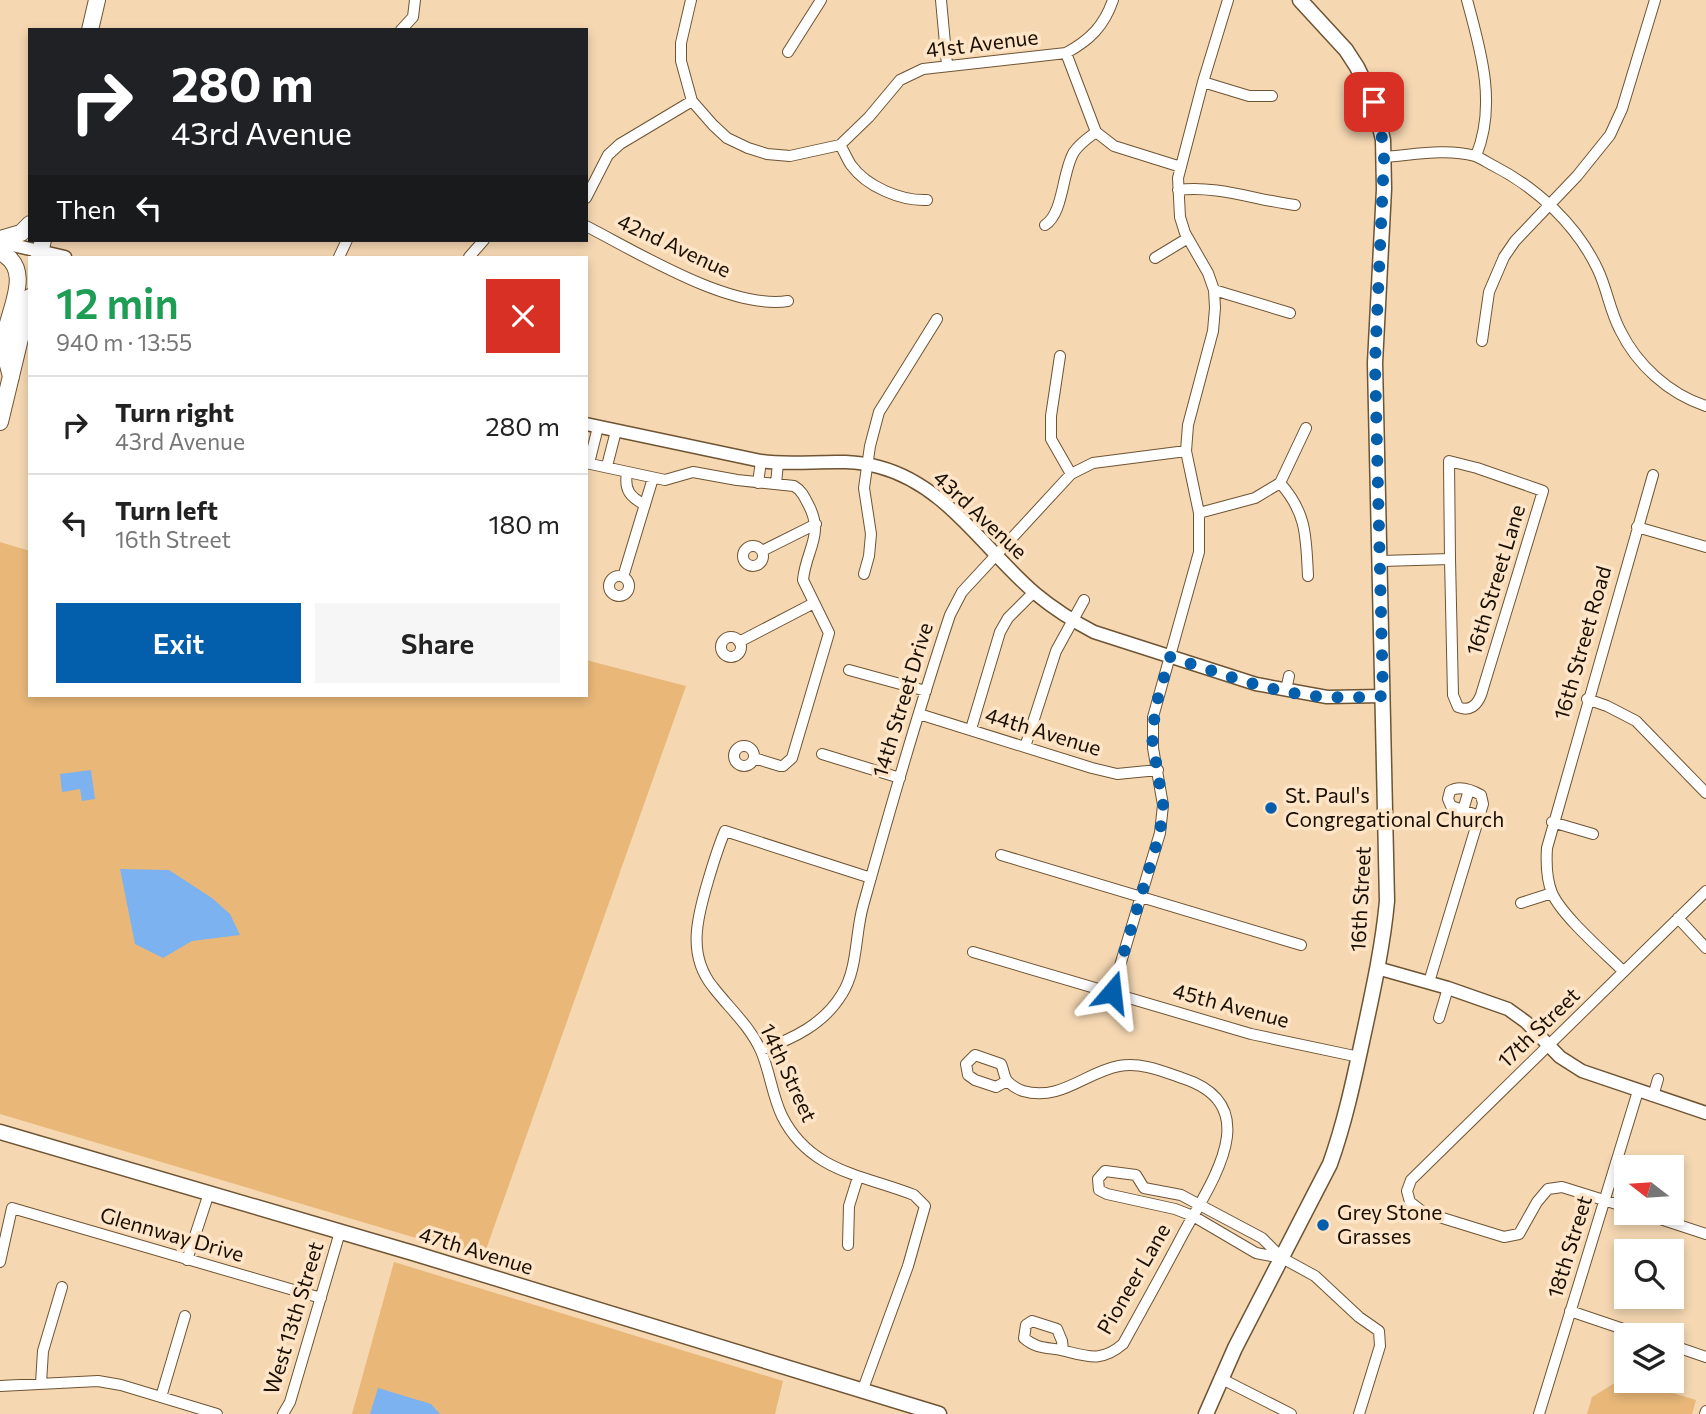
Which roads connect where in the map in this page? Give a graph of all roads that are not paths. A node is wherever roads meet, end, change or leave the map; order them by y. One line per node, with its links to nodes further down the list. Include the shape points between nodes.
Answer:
1 (97, 0): 11 (main road)
2 (415, 0): 12 (street, via 413,16)
3 (691, 0): 18 (street, via 681,61)
4 (821, 0): 13 (street)
5 (941, 0): 15 (street)
6 (1113, 0): 14 (street, via 1099,29)
7 (1228, 0): 16 (street)
8 (1300, 0): 22 (main road, 16th Street, via 1346,50 1362,75 1380,120)
9 (1467, 0): 21 (street, via 1486,86 1487,106)
10 (1655, 0): 28 (street, via 1610,135)
11 (90, 28)
12 (403, 28)
13 (788, 52)
14 (1066, 53): 15 (street, 41st Avenue); 19 (street, 41st Avenue)
15 (947, 65): 20 (street, 41st Avenue, via 900,80)
16 (1203, 82): 17 (street, via 1249,96); 23 (street)
17 (1272, 96)
18 (692, 101): 20 (street, via 727,138 767,154 790,156); 25 (street, via 620,144 608,155)
19 (1096, 132): 23 (street, via 1114,146); 29 (street, via 1072,155 1055,214)
20 (840, 145): 26 (street, via 852,166 876,186)
21 (1476, 156): 22 (street, via 1446,153); 28 (street, via 1517,178)
22 (1384, 158): 74 (main road, 16th Street, via 1375,363)
23 (1181, 167): 24 (street)
24 (1178, 190): 27 (street, via 1213,190); 32 (street, via 1180,217)
25 (588, 194)
26 (927, 200)
27 (1295, 205)
28 (1550, 205): 45 (street, via 1504,257 1489,292); 48 (street, via 1597,267 1621,332 1641,363 1666,386)
29 (1045, 225)
30 (28, 226): 33 (main road)
31 (588, 227): 41 (street, 42nd Avenue, via 705,284 764,302)
32 (1188, 238): 39 (street); 40 (street)
33 (0, 241): 35 (street)
34 (482, 242): 38 (street)
35 (41, 250): 37 (street)
36 (0, 252): 47 (main road, via 19,272 4,344)
37 (62, 256)
38 (470, 256)
39 (1154, 258)
40 (1214, 290): 43 (street); 53 (street, via 1213,331 1188,425)
41 (788, 301)
42 (28, 306): 47 (main road)
43 (1290, 313)
44 (937, 319): 57 (street, via 879,412)
45 (1482, 341)
46 (1059, 356): 60 (street, via 1051,439)
47 (11, 377): 49 (main road)
48 (1706, 406)
49 (0, 422)
50 (592, 426): 52 (street, 43rd Avenue); 55 (street)
51 (1306, 428): 64 (street)
52 (616, 431): 54 (street, 43rd Avenue); 58 (street)
53 (1186, 452): 60 (street, 14th Street Drive, via 1093,463); 67 (street)
54 (761, 461): 56 (street, 43rd Avenue); 63 (street)
55 (588, 463): 58 (street)
56 (778, 463): 57 (street, 43rd Avenue); 65 (street)
57 (866, 464): 72 (street, 43rd Avenue, via 930,489); 75 (street, via 871,547)
58 (607, 466): 59 (street)
59 (627, 473): 62 (street); 66 (street, via 628,491)
60 (1071, 474): 72 (street, 14th Street Drive)
61 (1653, 475): 69 (street, 16th Street Road)
62 (653, 478): 63 (street, via 665,480 693,472); 66 (street)
63 (758, 483): 65 (street)
64 (1280, 483): 67 (street, via 1255,498); 76 (street, via 1303,520)
65 (776, 484): 68 (street, via 798,488)
66 (645, 505): 77 (street)
67 (1199, 513): 83 (street, via 1199,552)
68 (816, 524): 71 (street); 80 (street, via 803,580)
69 (1637, 527): 70 (street); 89 (street, 16th Street Road)
70 (1706, 547)
71 (762, 551)
72 (996, 553): 78 (street, 43rd Avenue); 87 (street, 14th Street Drive, via 962,592 950,615)
73 (1450, 559): 73 (street, 16th Street Lane, via 1449,461 1543,491 1481,695 1468,709 1458,707 1453,695); 74 (street)
74 (1381, 561): 88 (main road, 16th Street)
75 (864, 573)
76 (1308, 576)
77 (623, 577)
78 (1034, 592): 81 (street, 43rd Avenue); 91 (street, via 1000,632)
79 (1084, 600): 81 (street)
80 (814, 603): 82 (street); 94 (street, via 829,633 792,758 780,766)
81 (1072, 621): 83 (street, 43rd Avenue); 92 (street, via 1055,652)
82 (739, 642)
83 (1170, 657): 86 (street, 43rd Avenue); 95 (street, via 1153,717)
84 (849, 670): 87 (street)
85 (1289, 676): 86 (street)
86 (1286, 690): 88 (street, 43rd Avenue, via 1327,697)
87 (926, 691): 90 (street, 14th Street Drive)
88 (1383, 696): 113 (main road, 16th Street, via 1387,901)
89 (1587, 699): 98 (street, via 1636,721); 101 (street, 16th Street Road)
90 (919, 714): 91 (street, 44th Avenue); 96 (street, 14th Street Drive)
91 (971, 729): 92 (street, 44th Avenue)
92 (1025, 747): 95 (street, 44th Avenue, via 1117,774)
93 (822, 754): 96 (street)
94 (754, 758)
95 (1158, 770): 107 (street, via 1163,815)
96 (900, 778): 104 (street, 14th Street Drive)
97 (1469, 790): 99 (street); 99 (street, via 1457,787 1449,795 1451,806); 100 (street, via 1483,799)
98 (1706, 793)
99 (1463, 810): 100 (street)
100 (1479, 816): 115 (street)
101 (1552, 822): 102 (street); 106 (street, 16th Street Road, via 1546,867)
102 (1593, 834)
103 (1001, 855): 107 (street)
104 (871, 878): 120 (street, 14th Street Drive, via 844,993 823,1018 803,1032); 120 (street, 14th Street, via 724,831 703,897 696,947 711,985)
105 (1706, 891): 109 (street, 17th Street)
106 (1552, 892): 108 (street); 114 (street, 16th Street Road)
107 (1140, 898): 110 (street); 117 (street)
108 (1521, 903)
109 (1678, 918): 111 (street); 114 (street, 17th Street)
110 (1301, 945)
111 (1706, 948)
112 (973, 953): 117 (street, 45th Avenue)
113 (1377, 968): 115 (street); 121 (main road, 16th Street)
114 (1623, 971): 119 (street, 17th Street)
115 (1429, 982): 116 (street)
116 (1448, 988): 118 (street); 119 (street, via 1508,1009)
117 (1112, 992): 121 (street, 45th Avenue, via 1251,1034)
118 (1439, 1018)
119 (1547, 1046): 124 (street, via 1582,1071); 131 (street, 17th Street, via 1411,1180 1410,1202 1423,1212 1504,1237 1519,1234 1548,1189 1562,1187)
120 (761, 1050): 128 (street, 14th Street, via 774,1098 789,1129 826,1164)
121 (1359, 1057): 140 (main road, 16th Street, via 1330,1164)
122 (1658, 1079): 125 (street)
123 (1007, 1081): 134 (street, Pioneer Lane, via 1030,1093 1051,1092 1133,1064 1198,1083 1220,1103 1228,1126 1226,1149)
124 (1638, 1091): 125 (street); 131 (street, 18th Street)
125 (1653, 1096): 126 (street)
126 (1706, 1113)
127 (0, 1132): 130 (main road, 47th Avenue)
128 (858, 1177): 139 (street, via 849,1206); 154 (street, 14th Street, via 914,1195 925,1206)
129 (1144, 1188): 132 (street); 132 (street, via 1136,1175 1105,1171 1098,1179 1099,1190); 134 (street, via 1181,1195)
130 (209, 1193): 137 (main road, 47th Avenue); 141 (street)
131 (1604, 1200): 133 (street); 145 (street, 18th Street)
132 (1141, 1202): 135 (street)
133 (1614, 1203)
134 (1199, 1206): 135 (street, Pioneer Lane); 140 (street, via 1262,1238)
135 (1193, 1216): 140 (street, via 1256,1253); 149 (street, Pioneer Lane, via 1123,1344 1096,1357)
136 (1679, 1225): 138 (street)
137 (340, 1232): 144 (street, West 13th Street); 154 (main road, 47th Avenue)
138 (1706, 1234)
139 (848, 1245)
140 (1282, 1258): 151 (main road, 16th Street); 161 (street, via 1315,1276 1379,1331 1380,1346)
141 (187, 1260): 142 (street, Glennway Drive, via 12,1208); 144 (street, Glennway Drive)
142 (0, 1262)
143 (62, 1287): 152 (street, via 43,1351)
144 (321, 1298): 157 (street, West 13th Street)
145 (1570, 1311): 147 (street); 162 (street, 18th Street)
146 (185, 1316): 155 (street)
147 (1614, 1326)
148 (1684, 1349): 150 (street)
149 (1062, 1350)
150 (1706, 1357)
151 (1220, 1378): 159 (main road, 16th Street); 160 (street)
152 (41, 1383): 153 (street); 155 (street, via 98,1381)
153 (0, 1386)
154 (863, 1389): 158 (main road, 47th Avenue)
155 (161, 1397): 156 (street)
156 (217, 1414)
157 (283, 1414)
158 (939, 1414)
159 (1206, 1414)
160 (1291, 1414)
161 (1359, 1414)
162 (1539, 1414)

